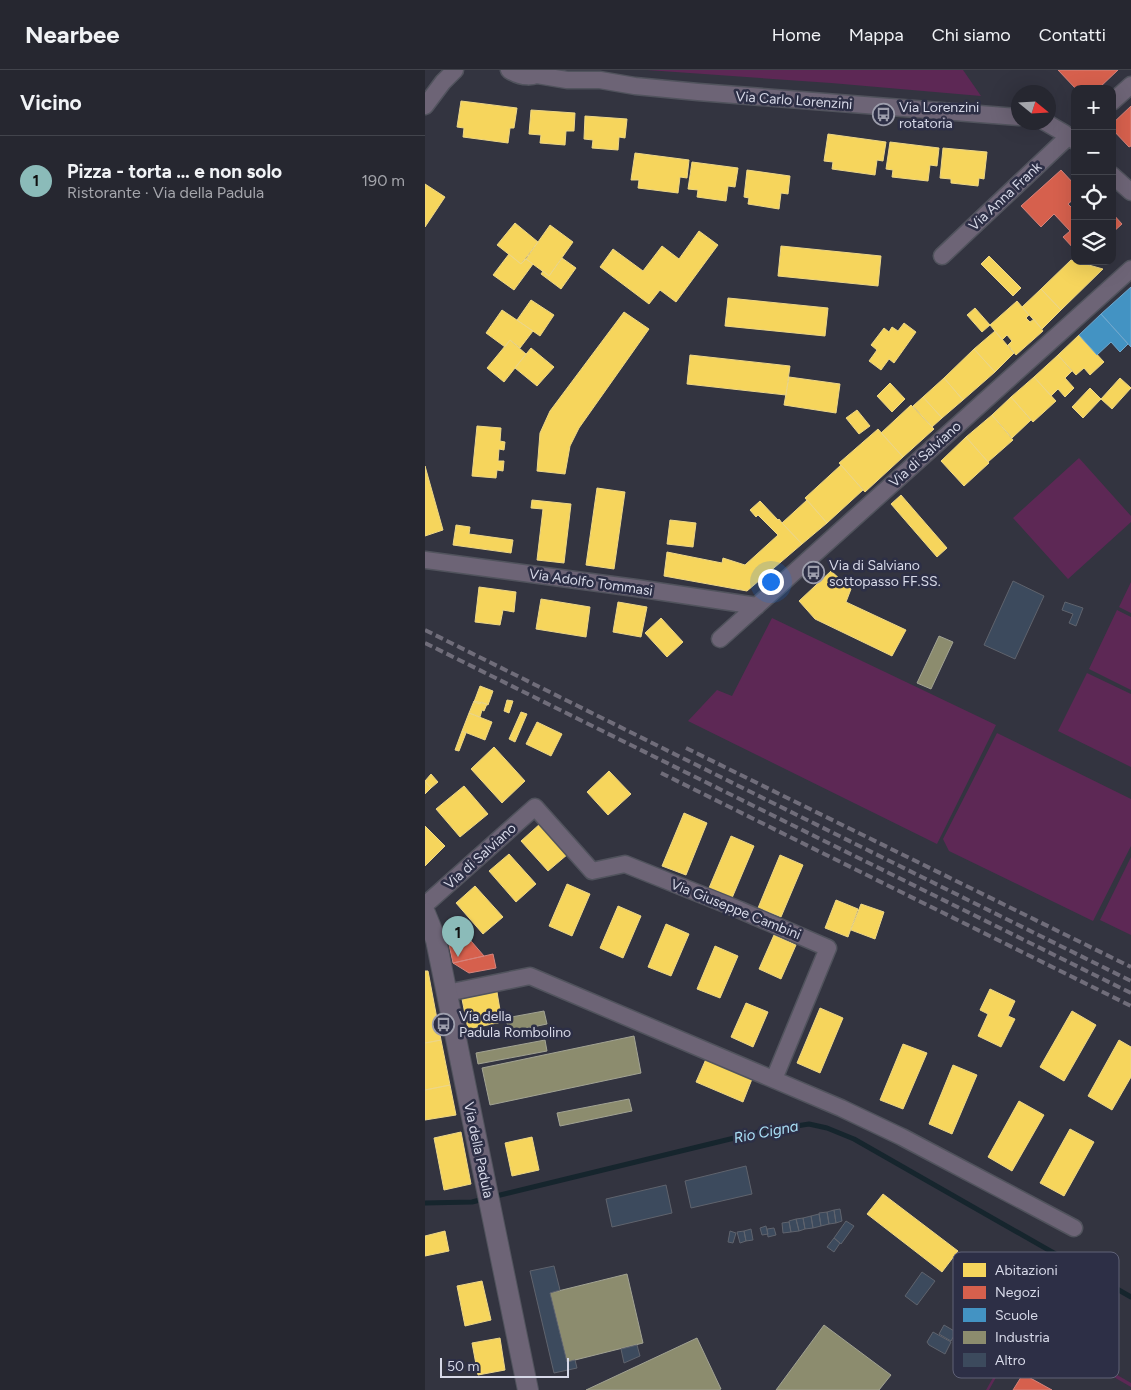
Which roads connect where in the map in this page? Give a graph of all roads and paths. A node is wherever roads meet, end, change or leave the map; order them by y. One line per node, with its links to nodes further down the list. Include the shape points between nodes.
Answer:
1 (455, 70): 7 (street)
2 (507, 71): 3 (street, Via Carlo Lorenzini, via 524,76)
3 (541, 72): 4 (street, Via Carlo Lorenzini, via 567,80)
4 (594, 75): 8 (street, Via Carlo Lorenzini, via 635,86)
5 (1131, 85): 6 (street)
6 (1116, 98)
7 (425, 106)
8 (1011, 116)
9 (1056, 128): 10 (street)
10 (1071, 137)
11 (1071, 140): 14 (street, Via Anna Frank)
12 (1116, 179): 13 (street)
13 (1131, 192)
14 (942, 256)
15 (1131, 269): 17 (street, Via di Salviano)
16 (425, 560): 17 (street, Via Adolfo Tommasi)
17 (757, 606): 18 (street, Via di Salviano)
18 (720, 639)
19 (535, 807): 20 (street, Via di Salviano); 23 (street, Via Giuseppe Cambini, via 592,871 625,864 828,948)
20 (425, 905)
21 (425, 912): 22 (street, Via della Padula, via 436,940)
22 (447, 993): 23 (street, via 530,976); 25 (street, Via della Padula)
23 (774, 1078): 24 (street, via 902,1137)
24 (1074, 1228)
25 (528, 1390)

